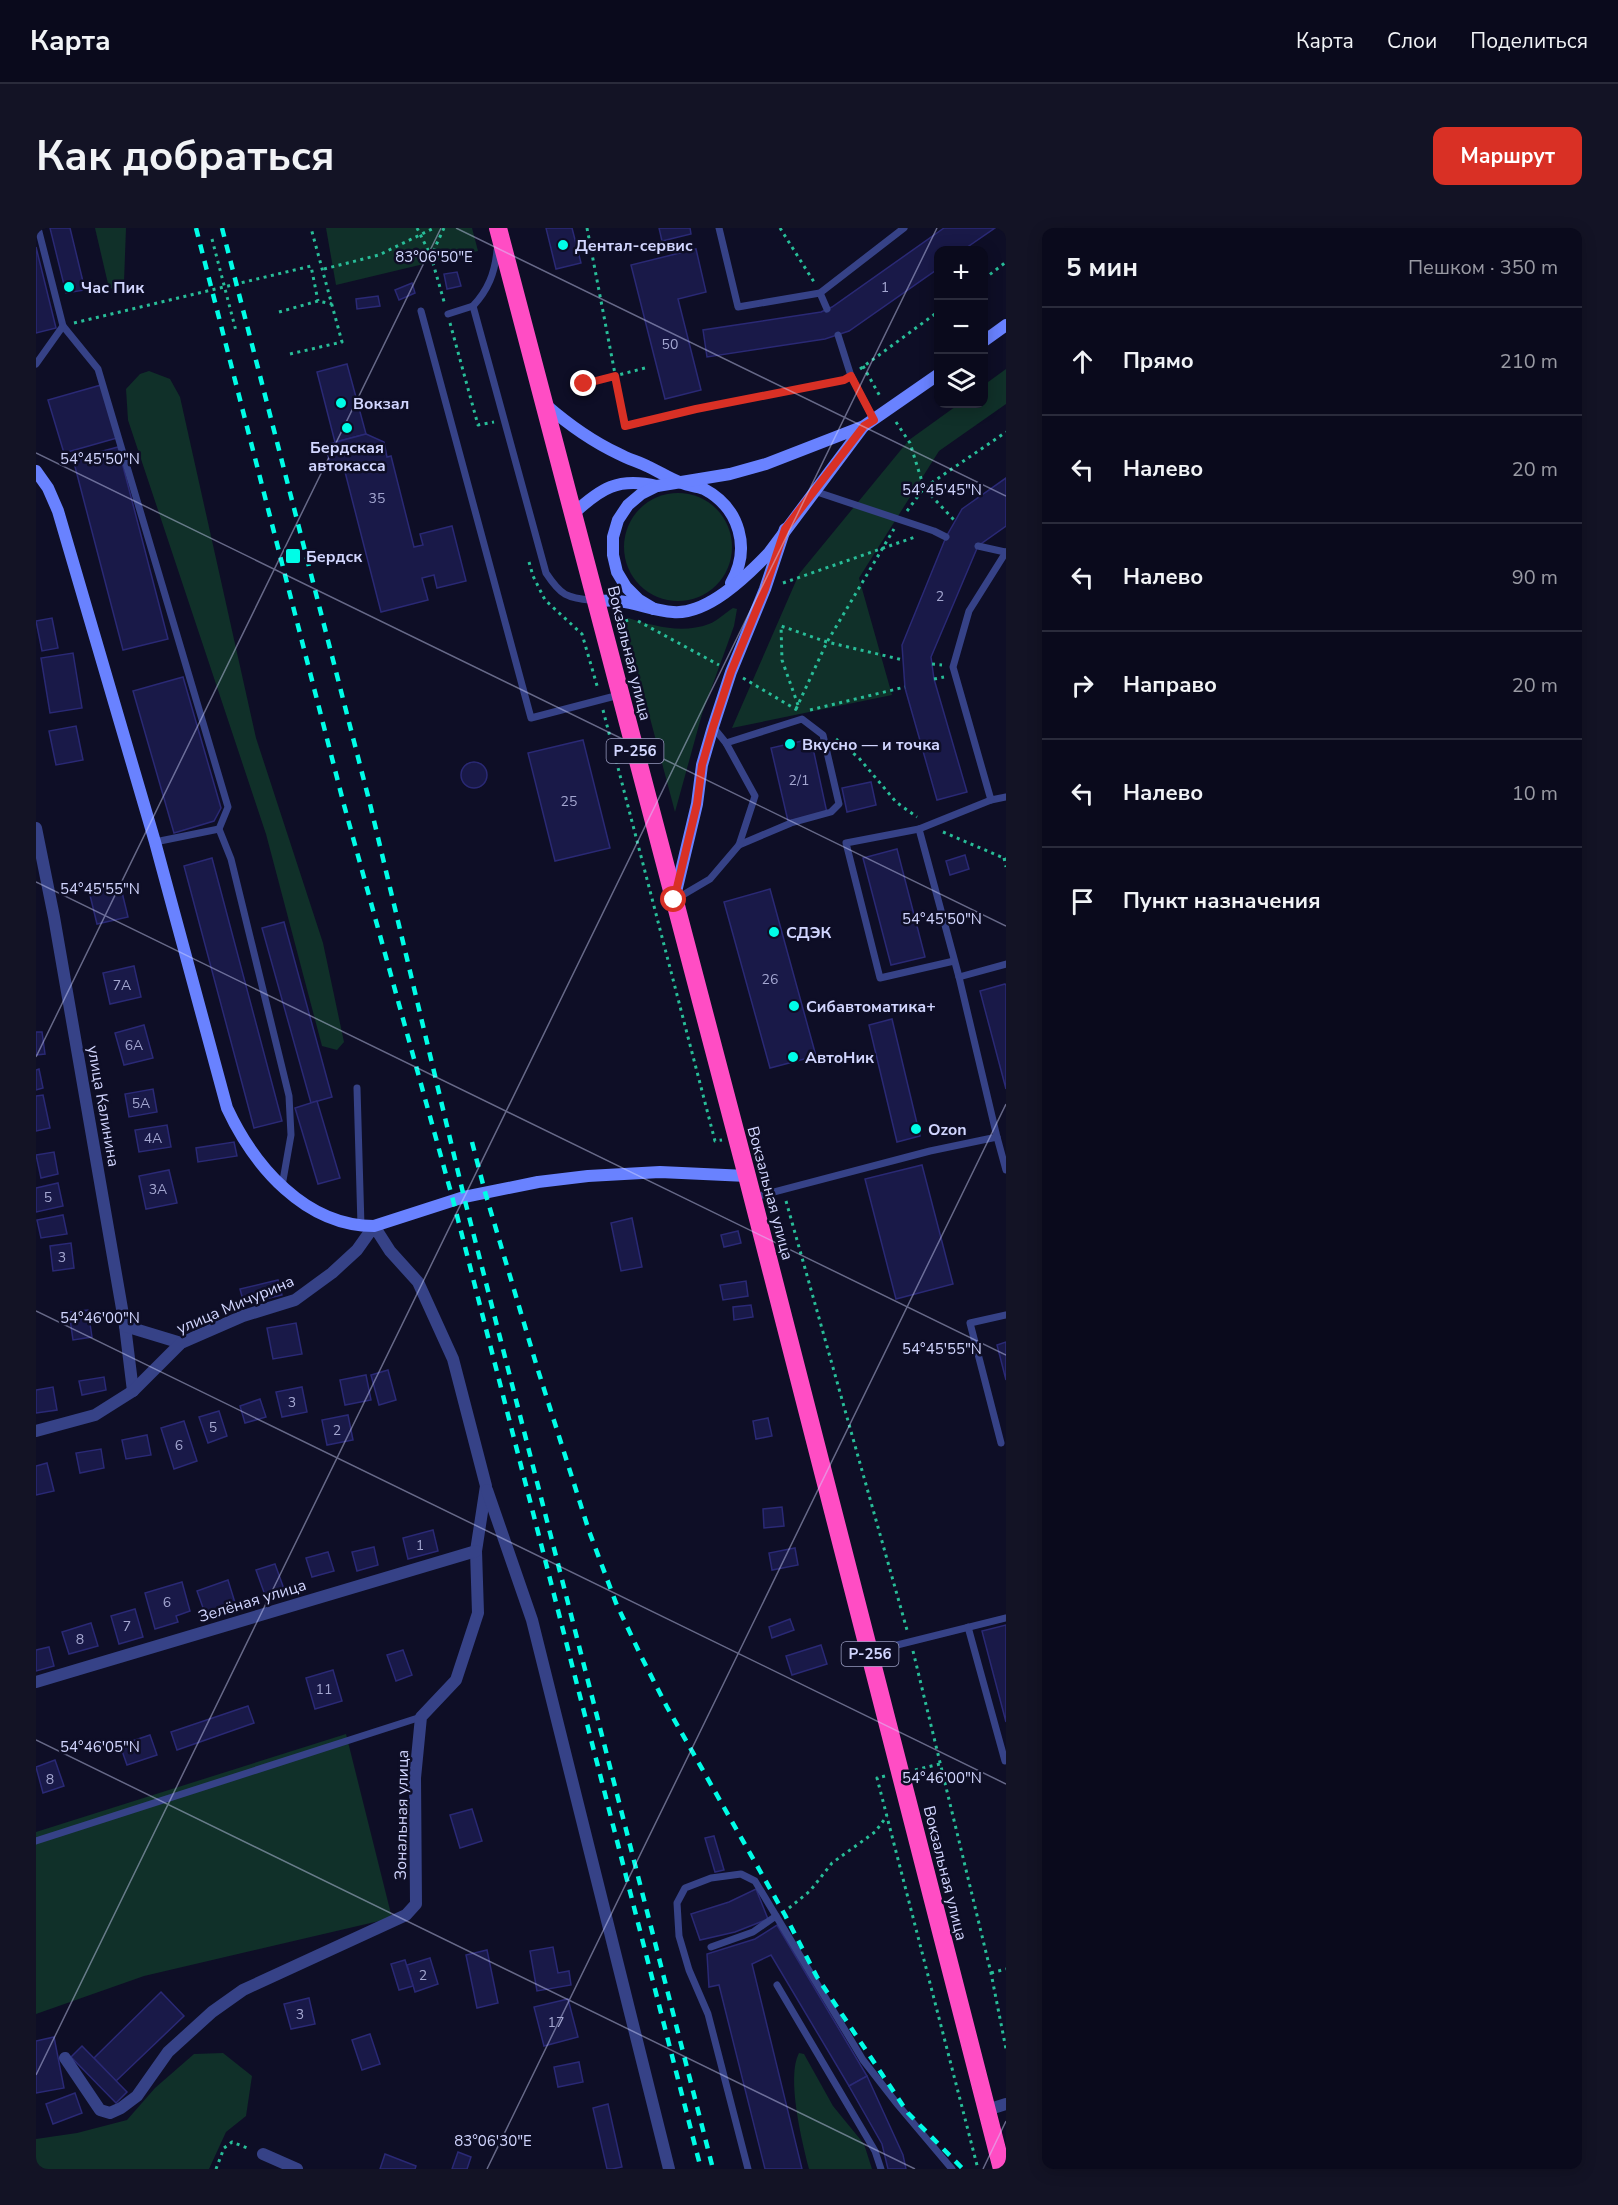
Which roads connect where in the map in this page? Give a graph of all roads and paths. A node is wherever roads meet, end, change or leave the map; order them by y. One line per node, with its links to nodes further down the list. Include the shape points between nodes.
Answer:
1 (38, 228): 28 (lane)
2 (311, 228): 15 (path)
3 (417, 228): 11 (path)
4 (434, 228): 11 (path)
5 (444, 228): 13 (path)
6 (586, 228): 37 (path)
7 (719, 228): 18 (lane, via 738,307)
8 (904, 228): 18 (lane)
9 (782, 229): 18 (path)
10 (498, 230): 21 (lane, via 491,280); 41 (highway, Вокзальная улица / Р-256)
11 (420, 235): 13 (path); 15 (path, via 380,255)
12 (212, 239): 17 (path)
13 (431, 256): 25 (path)
14 (1006, 262): 16 (path)
15 (323, 269): 20 (path)
16 (988, 276)
17 (223, 287): 19 (path, via 311,266); 27 (path); 30 (path)
18 (820, 293): 22 (lane)
19 (318, 301): 20 (path); 24 (path)
20 (332, 304): 33 (path, via 342,342)
21 (472, 306): 25 (lane); 63 (lane, via 546,573 568,597)
22 (827, 309)
23 (421, 311): 69 (lane, via 531,718)
24 (279, 312)
25 (448, 314): 43 (path, via 478,425)
26 (934, 315): 35 (path)
27 (88, 320)
28 (63, 326): 34 (lane); 78 (lane, via 98,369 228,807)
29 (1006, 326): 32 (main road)
30 (236, 331)
31 (838, 335): 38 (lane)
32 (988, 339)
33 (290, 354)
34 (36, 364)
35 (863, 366): 38 (path); 42 (path)
36 (645, 368): 37 (path)
37 (615, 376): 38 (path, via 625,426); 40 (path)
38 (851, 376): 44 (lane)
39 (934, 378): 42 (main road)
40 (584, 384)
41 (546, 405): 47 (main road, via 597,444); 51 (highway, Вокзальная улица / Р-256)
42 (888, 410): 44 (main road); 49 (path, via 910,443)
43 (494, 422)
44 (869, 423): 47 (main road, via 766,464); 50 (main road)
45 (1006, 432): 49 (path)
46 (36, 471): 80 (main road, via 58,511)
47 (682, 483): 48 (main road); 61 (main road, via 711,493 733,514 742,552 738,572)
48 (657, 486): 51 (main road, via 638,482 616,484 593,496); 64 (main road, via 628,505 613,537 615,564 626,587)
49 (924, 488): 52 (path); 53 (path)
50 (814, 491): 52 (lane); 54 (main road)
51 (573, 514): 63 (highway, Вокзальная улица / Р-256)
52 (900, 520): 55 (lane); 58 (path)
53 (955, 521)
54 (785, 529): 61 (main road, via 768,554); 62 (main road)
55 (934, 531): 56 (lane); 58 (path)
56 (946, 537)
57 (978, 546): 59 (lane)
58 (880, 549): 62 (path); 65 (path)
59 (1005, 552): 76 (lane, via 969,611 953,667)
60 (527, 554): 69 (path, via 545,600 582,634)
61 (728, 589): 64 (main road, via 712,603 694,611)
62 (765, 589): 73 (main road)
63 (594, 593): 64 (main road); 68 (highway, Вокзальная улица / Р-256)
64 (654, 609)
65 (827, 642): 66 (path); 70 (path); 70 (path, via 781,626 782,660)
66 (903, 660)
67 (905, 687): 71 (path)
68 (620, 695): 69 (lane); 84 (highway, Вокзальная улица / Р-256)
69 (601, 700): 90 (path, via 715,1141)
70 (797, 707): 71 (path)
71 (801, 712): 72 (path)
72 (791, 715)
73 (713, 727): 74 (lane); 84 (main road)
74 (726, 743): 81 (lane, via 755,796); 81 (lane, via 802,719 823,735 839,804 831,812)
75 (1006, 797): 76 (lane)
76 (991, 800): 79 (lane)
77 (36, 828): 100 (street, улица Калинина)
78 (219, 829): 80 (lane); 94 (lane, via 231,859 289,1095 291,1136)
79 (919, 829): 85 (lane); 85 (lane, via 846,843 880,978)
80 (155, 842): 94 (main road, via 227,1108 259,1163)
81 (739, 845): 84 (lane, via 710,879)
82 (1004, 858): 83 (path)
83 (1006, 867)
84 (674, 900): 90 (highway, Вокзальная улица / Р-256)
85 (954, 961): 87 (lane)
86 (1006, 964): 87 (lane)
87 (959, 977): 91 (lane)
88 (357, 1088): 97 (lane)
89 (759, 1131): 90 (path)
90 (736, 1136): 93 (highway, Вокзальная улица / Р-256)
91 (997, 1137): 92 (lane); 95 (lane)
92 (1006, 1170)
93 (747, 1176): 96 (highway, Вокзальная улица / Р-256); 98 (main road, via 660,1172 538,1182 464,1197)
94 (282, 1186): 97 (main road, via 312,1210 338,1222)
95 (783, 1190): 96 (lane); 109 (path)
96 (752, 1198): 110 (highway, Вокзальная улица / Р-256)
97 (361, 1226): 98 (main road)
98 (374, 1226): 101 (street, улица Мичурина, via 357,1250 295,1300 243,1316); 105 (street, via 418,1282 453,1359)
99 (1006, 1315): 104 (lane, via 970,1323)
100 (125, 1326): 101 (street); 102 (street, улица Калинина)
101 (181, 1343): 102 (street, улица Мичурина)
102 (133, 1391): 103 (street, улица Мичурина, via 95,1415)
103 (36, 1431)
104 (1000, 1443)
105 (486, 1486): 106 (street); 131 (street, via 532,1620)
106 (476, 1551): 111 (street, Зелёная улица); 112 (street, via 478,1613 456,1680)
107 (1006, 1618): 108 (lane)
108 (968, 1627): 109 (lane); 113 (lane)
109 (910, 1641): 110 (lane); 114 (path)
110 (869, 1652): 115 (highway, Вокзальная улица / Р-256)
111 (36, 1682)
112 (421, 1717): 117 (lane); 125 (street, Зональная улица, via 415,1778 416,1904 406,1915 243,1989 168,2052 137,2096 121,2109 110,2113 99,2110)
113 (1005, 1761)
114 (940, 1764): 115 (path); 122 (path)
115 (900, 1773): 116 (path, via 877,1778); 127 (highway, Вокзальная улица / Р-256)
116 (887, 1816): 118 (path, via 874,1833 832,1863 810,1891); 135 (path)
117 (36, 1841)
118 (789, 1908)
119 (776, 1916): 120 (lane, via 753,1932); 132 (lane, via 755,1881 741,1874 711,1878 685,1888 677,1903 679,1936 708,2014); 134 (lane, via 863,2060)
120 (711, 1947)
121 (1006, 1969): 122 (path)
122 (991, 1973): 124 (path)
123 (777, 1985): 133 (lane, via 875,2151)
124 (1006, 2049)
125 (65, 2058)
126 (1006, 2103): 127 (street)
127 (987, 2110): 136 (highway, Вокзальная улица / Р-256)
128 (263, 2154): 129 (path, via 232,2142 224,2148); 130 (street)
129 (216, 2169)
130 (297, 2169)
131 (669, 2169)
132 (748, 2169)
133 (880, 2169)
134 (952, 2169)
135 (978, 2169)
136 (1002, 2169)

